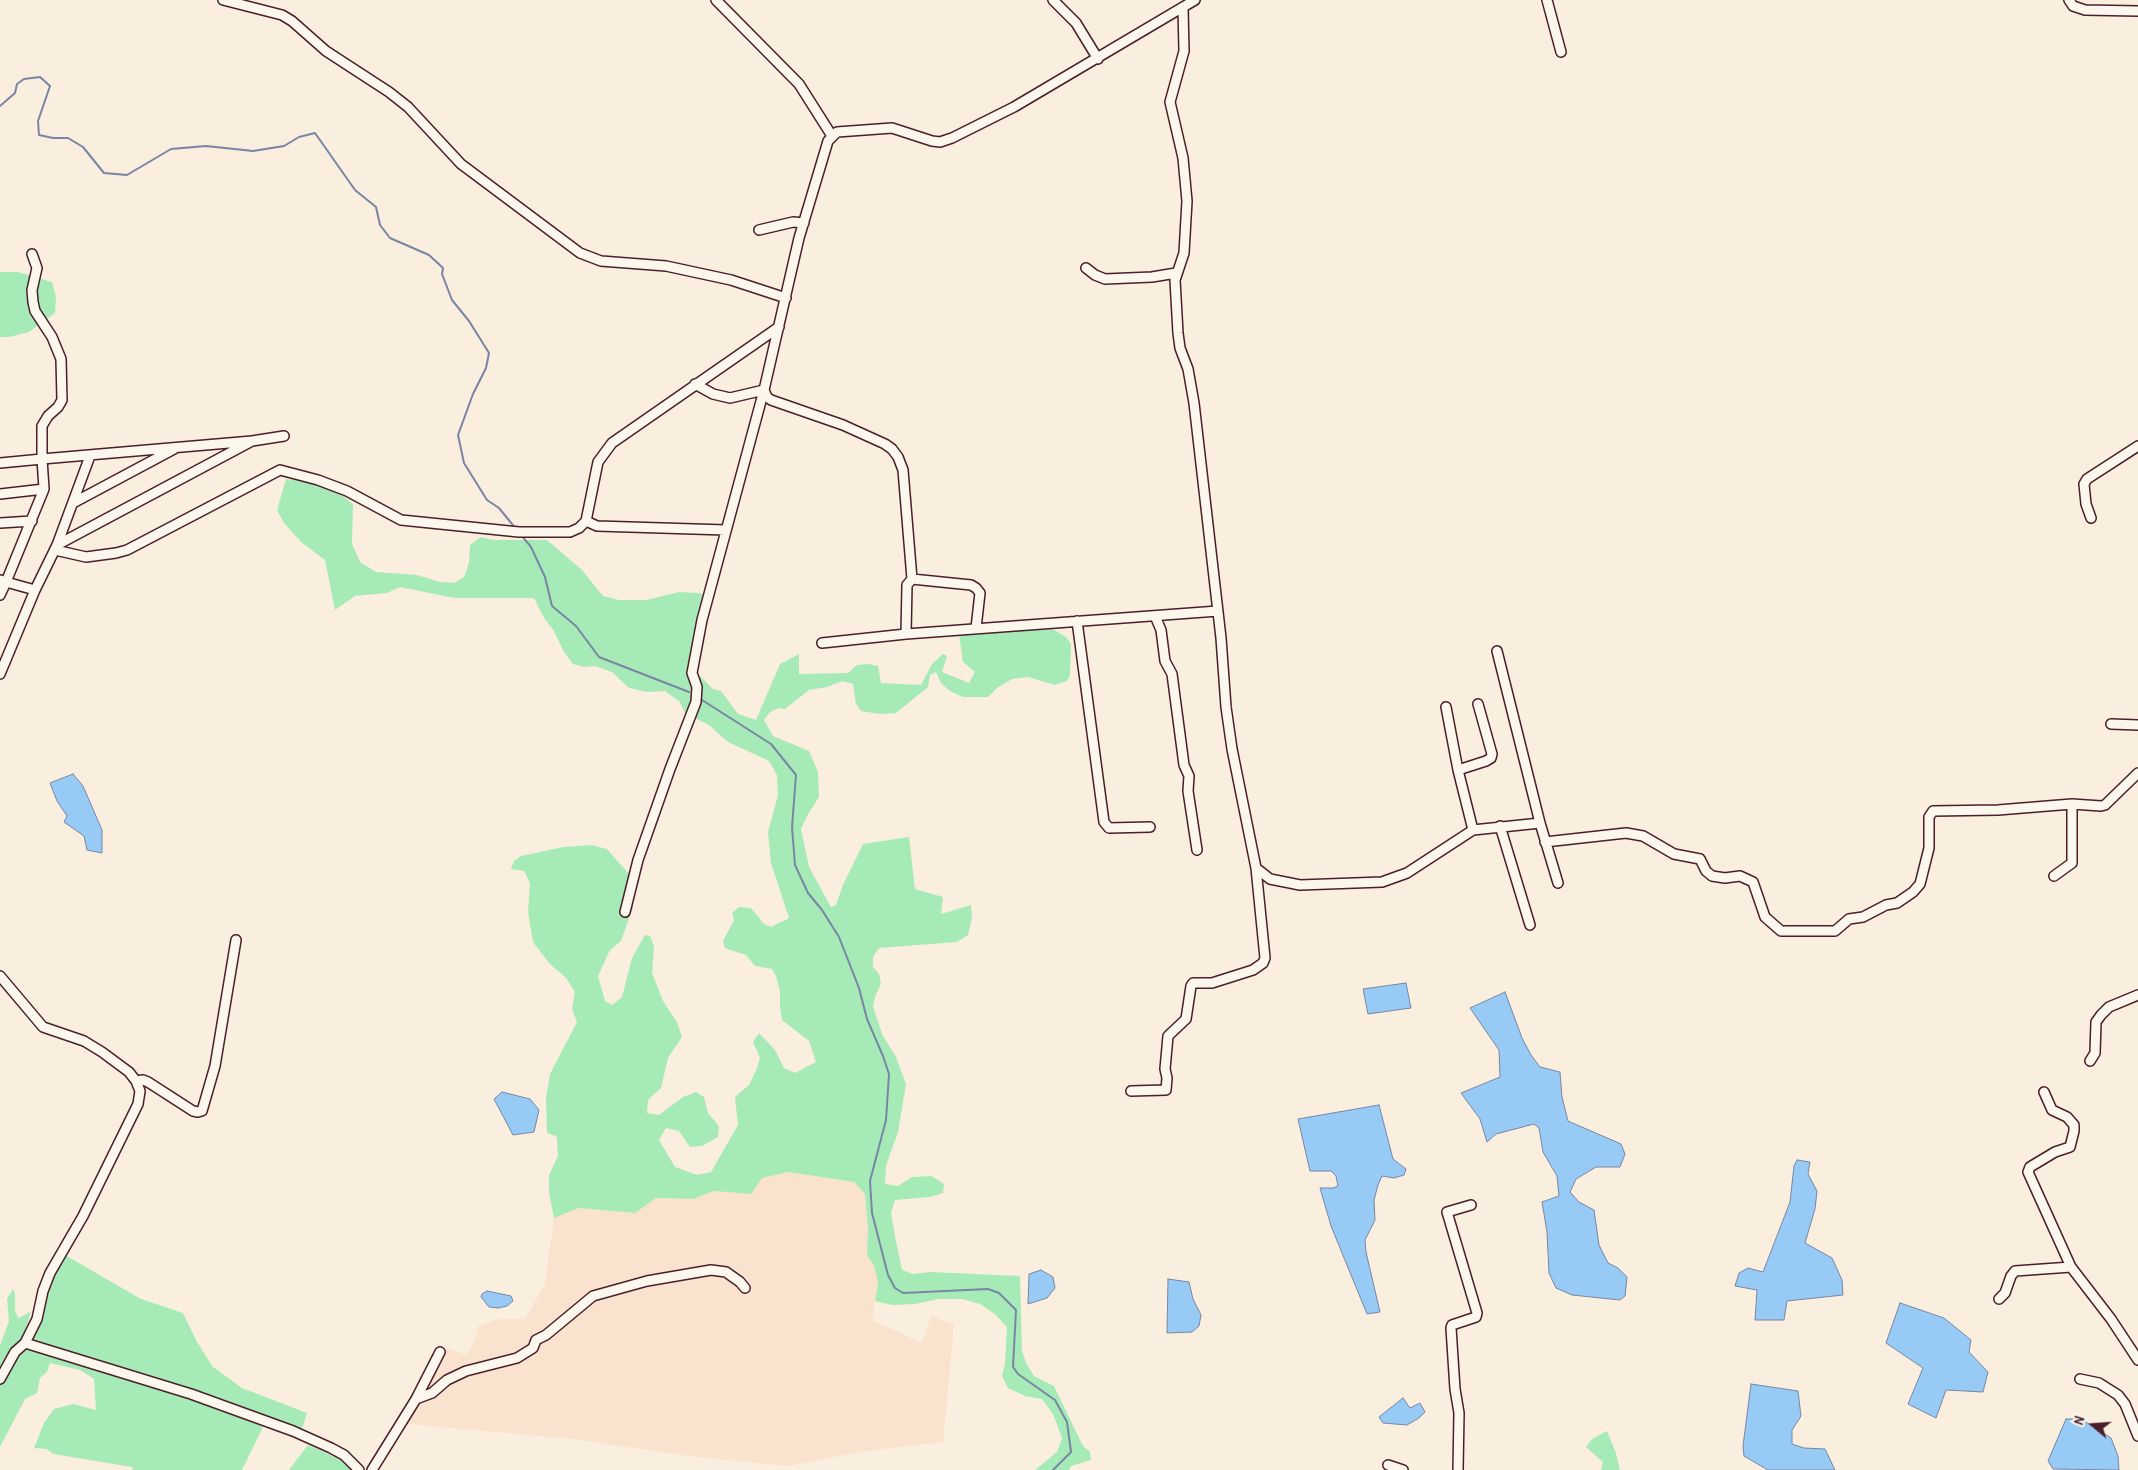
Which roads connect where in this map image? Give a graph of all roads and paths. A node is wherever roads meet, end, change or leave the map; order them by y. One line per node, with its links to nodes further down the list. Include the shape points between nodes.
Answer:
1 (223, 0): 17 (street, via 282,15 292,21 326,51 408,107 461,164 580,253 601,260 666,266 731,280)
2 (716, 0): 11 (street, via 799,84)
3 (1053, 0): 10 (street, via 1076,23)
4 (1195, 0): 7 (street)
5 (1547, 0): 9 (street)
6 (2069, 0): 8 (street, via 2073,6 2086,10)
7 (1182, 8): 10 (street); 16 (street, via 1184,51 1170,102 1188,201 1184,252)
8 (2138, 11)
9 (1561, 52)
10 (1098, 58): 11 (street, via 1014,107 944,141 928,140 892,128 844,131)
11 (832, 136): 12 (street)
12 (804, 223): 13 (street, via 793,222); 17 (street)
13 (760, 230)
14 (32, 254): 26 (street, via 37,268 32,290 35,311 52,337 63,374 62,402 42,426)
15 (1086, 268): 16 (street, via 1105,279)
16 (1176, 273): 41 (street, via 1179,341 1194,403)
17 (786, 298): 18 (street)
18 (779, 327): 19 (street); 20 (street)
19 (695, 384): 20 (street, via 713,394 730,398); 33 (street, via 620,436 604,451 598,462)
20 (764, 390): 35 (street); 37 (street, via 771,400 843,424 885,444 897,455 903,470)
21 (284, 436): 22 (street)
22 (252, 441): 24 (street); 36 (street)
23 (2138, 446): 31 (street, via 2085,482 2086,504)
24 (178, 447): 25 (street); 30 (street)
25 (90, 456): 26 (street); 30 (street)
26 (42, 459): 27 (street); 28 (street)
27 (0, 463)
28 (44, 490): 29 (street); 32 (street)
29 (0, 494)
30 (72, 503): 36 (street)
31 (2091, 518)
32 (32, 521): 34 (street); 38 (street)
33 (586, 521): 35 (street, via 597,526); 36 (street, via 570,532 562,533 405,521 347,491 280,470 116,554 86,557)
34 (0, 523)
35 (726, 530): 65 (street, via 702,620 692,673 697,688 696,702 638,860)
36 (56, 548): 39 (street)
37 (912, 579): 44 (street, via 976,588 980,593); 45 (street, via 906,585)
38 (3, 581): 39 (street); 40 (street)
39 (35, 590): 48 (street)
40 (0, 595)
41 (1218, 611): 42 (street); 62 (street, via 1232,749)
42 (1155, 616): 43 (street); 61 (street, via 1161,630 1165,661 1172,674)
43 (1077, 621): 44 (street); 58 (street, via 1104,822 1109,828)
44 (976, 628): 45 (street)
45 (906, 634): 46 (street)
46 (822, 643)
47 (1497, 651): 56 (street)
48 (0, 674)
49 (1478, 704): 53 (street, via 1491,758)
50 (1446, 707): 53 (street)
51 (2111, 724): 52 (street)
52 (2138, 725)
53 (1458, 770): 59 (street)
54 (2138, 773): 55 (street, via 2101,806)
55 (2072, 804): 60 (street, via 1933,811 1929,816 1930,848 1920,884 1897,903 1863,917 1849,919 1835,931 1780,931 1765,917 1753,882 1740,876 1712,876 1700,859 1674,854 1643,836 1626,833); 63 (street, via 2072,863)
56 (1540, 824): 57 (street); 60 (street)
57 (1500, 826): 59 (street); 66 (street)
58 (1150, 827)
59 (1473, 830): 62 (street, via 1407,873 1382,882 1300,885 1270,878)
60 (1545, 842): 64 (street)
61 (1197, 850)
62 (1256, 868): 72 (street, via 1263,963 1253,970 1212,983 1193,984 1186,1020 1168,1036 1166,1090)
63 (2054, 876)
64 (1558, 883)
65 (625, 912)
66 (1530, 925)
67 (236, 940): 71 (street, via 215,1066 202,1111 193,1111 148,1082)
68 (1, 979): 71 (street, via 44,1027 93,1046 123,1067)
69 (2138, 995): 70 (street, via 2109,1007 2100,1015 2096,1022 2095,1053)
70 (2090, 1061)
71 (136, 1081): 78 (street, via 140,1091 138,1104 83,1216 50,1273 38,1319)
72 (1131, 1091)
73 (2044, 1092): 75 (street, via 2052,1110 2068,1117 2074,1131 2070,1147 2055,1152 2030,1167 2028,1172)
74 (1471, 1205): 89 (street, via 1447,1212 1477,1313 1451,1328 1459,1413)
75 (2071, 1267): 77 (street, via 2015,1271); 80 (street)
76 (745, 1288): 83 (street, via 726,1272 711,1270 647,1281 593,1296 517,1358 466,1371)
77 (1999, 1299)
78 (25, 1343): 81 (street, via 15,1352); 86 (street, via 191,1394 293,1431 332,1448)
79 (440, 1352): 83 (street)
80 (2138, 1360)
81 (0, 1379)
82 (2080, 1379): 84 (street, via 2099,1383 2118,1395)
83 (416, 1399): 87 (street)
84 (2138, 1436)
85 (1388, 1465): 88 (street)
86 (359, 1470)
87 (372, 1470)
88 (1403, 1470)
89 (1458, 1470)

